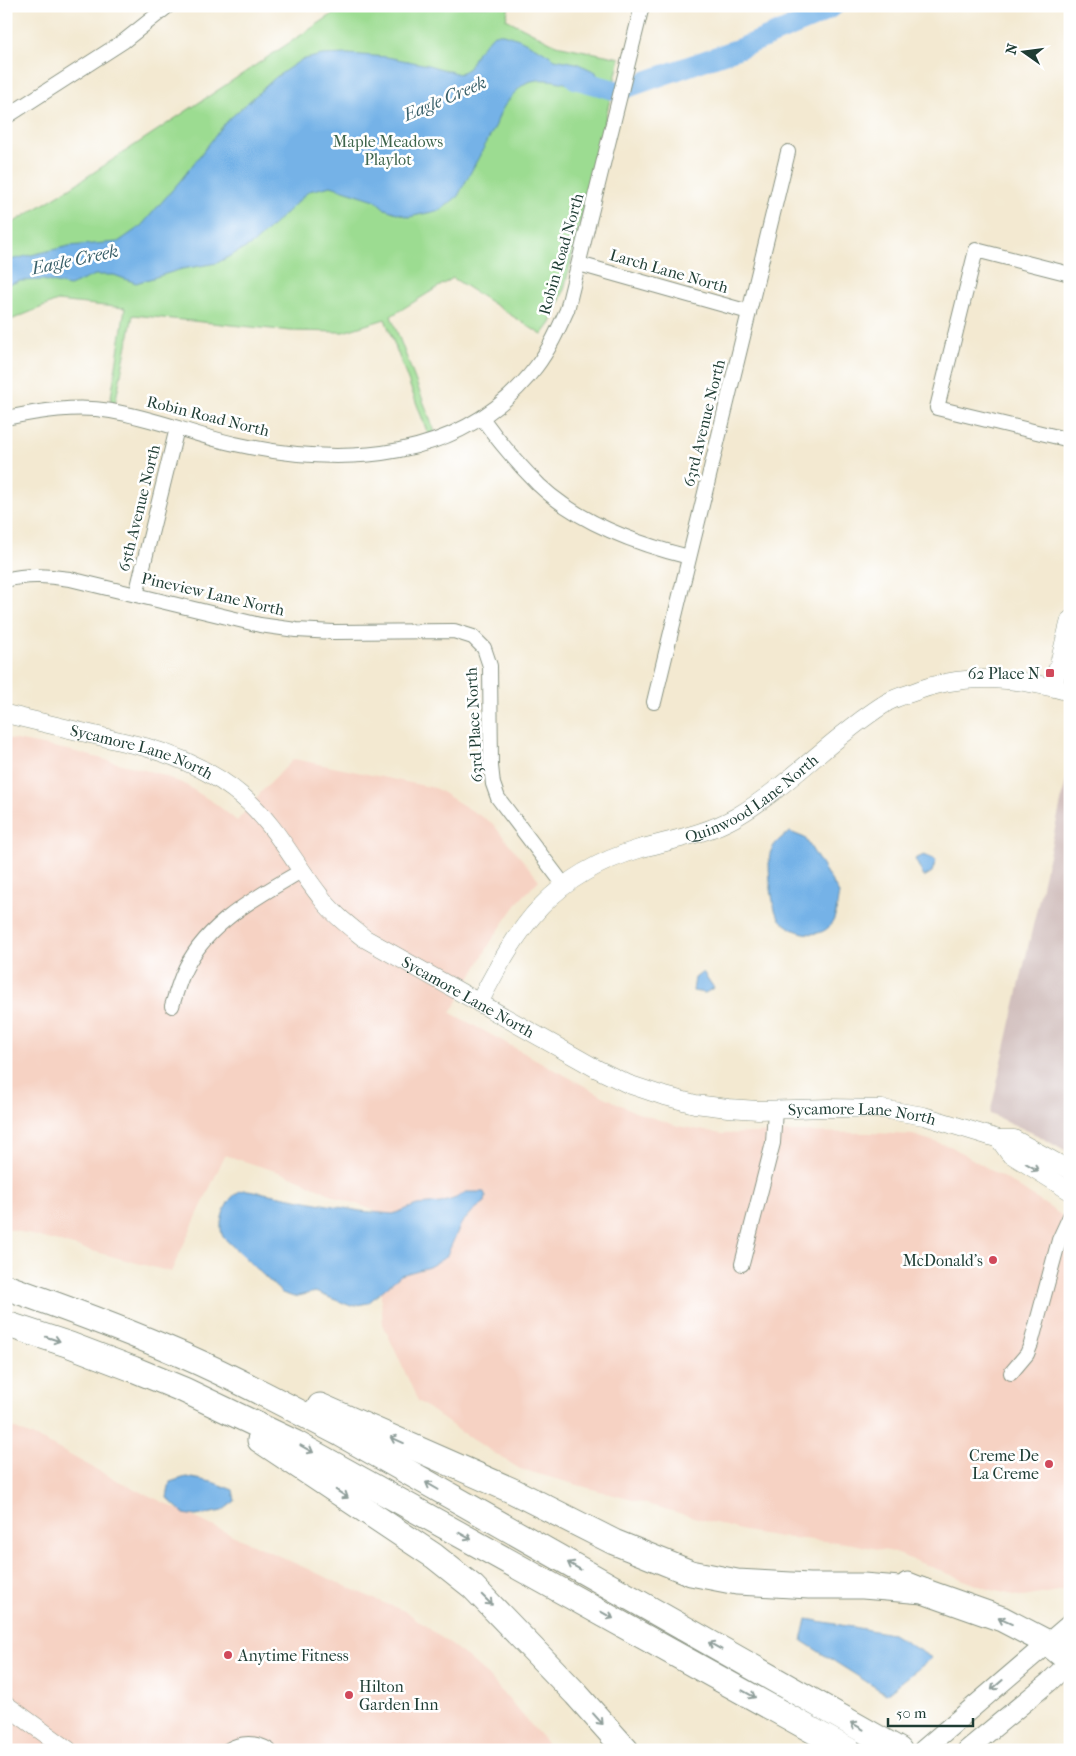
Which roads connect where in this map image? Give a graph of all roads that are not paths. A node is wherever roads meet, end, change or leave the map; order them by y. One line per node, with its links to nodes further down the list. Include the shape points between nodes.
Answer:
1 (168, 6): 3 (street, via 124,41)
2 (642, 6): 5 (street, Robin Road North)
3 (6, 117)
4 (788, 152): 7 (street, 63rd Avenue North)
5 (579, 264): 7 (street, Larch Lane North); 9 (street, Robin Road North, via 567,310 536,367)
6 (1070, 274): 11 (street, via 976,250 937,408)
7 (749, 312): 12 (street, 63rd Avenue North)
8 (6, 418): 10 (street, Robin Road North, via 36,411 91,409)
9 (482, 418): 10 (street, Robin Road North, via 430,443 399,451 353,456 277,452); 12 (street, via 540,486 569,507 633,541)
10 (177, 428): 14 (street, 65th Avenue North)
11 (1070, 440)
12 (690, 557): 18 (street, 63rd Avenue North)
13 (6, 580): 14 (street, Pineview Lane North, via 20,576 46,576)
14 (136, 595): 16 (street, Pineview Lane North, via 260,625 296,630 454,631)
15 (1070, 620): 17 (street)
16 (473, 637): 21 (street, 63rd Place North, via 484,648 490,666 491,766 498,798)
17 (1061, 690): 21 (street, Quinwood Lane North, via 1006,678 971,678 941,683 889,701 778,788 735,817 704,832 613,858)
18 (654, 702)
19 (6, 714): 20 (street, Sycamore Lane North, via 167,753 201,768 255,809)
20 (301, 871): 22 (street, Sycamore Lane North, via 321,898 364,938); 23 (street, via 234,912 213,931 190,961)
21 (564, 885): 22 (street, Quinwood Lane North, via 526,923)
22 (479, 1003): 24 (street, Sycamore Lane North, via 628,1084 695,1104)
23 (172, 1006)
24 (775, 1109): 25 (street, Sycamore Lane North, via 898,1111); 29 (street, via 773,1144)
25 (999, 1140): 26 (street, Sycamore Lane North, via 1014,1139); 27 (street, Sycamore Lane North, one-way to 27, via 1009,1153)
26 (1070, 1170)
27 (1070, 1191)
28 (1070, 1216): 33 (street, via 1059,1240 1031,1344)
29 (742, 1264)
30 (6, 1287): 31 (highway)
31 (56, 1304): 36 (highway, one-way to 31, via 1002,1619 923,1592 863,1586 737,1582 691,1572 614,1542 513,1491 186,1347); 45 (highway, one-way to 31, via 332,1429 168,1348)
32 (6, 1324): 34 (highway, one-way to 34, via 70,1345)
33 (1011, 1373)
34 (184, 1390): 43 (highway, one-way to 43, via 434,1556 473,1587); 44 (highway, one-way to 44, via 295,1442)
35 (1070, 1624): 36 (main road)
36 (1048, 1642): 37 (highway); 46 (main road, one-way to 46)
37 (1070, 1661): 39 (main road)
38 (6, 1705): 40 (street)
39 (971, 1747)
40 (68, 1750)
41 (228, 1750): 42 (street, via 236,1745 251,1744)
42 (269, 1750)
43 (626, 1750)
44 (848, 1750)
45 (899, 1750)
46 (923, 1750)

